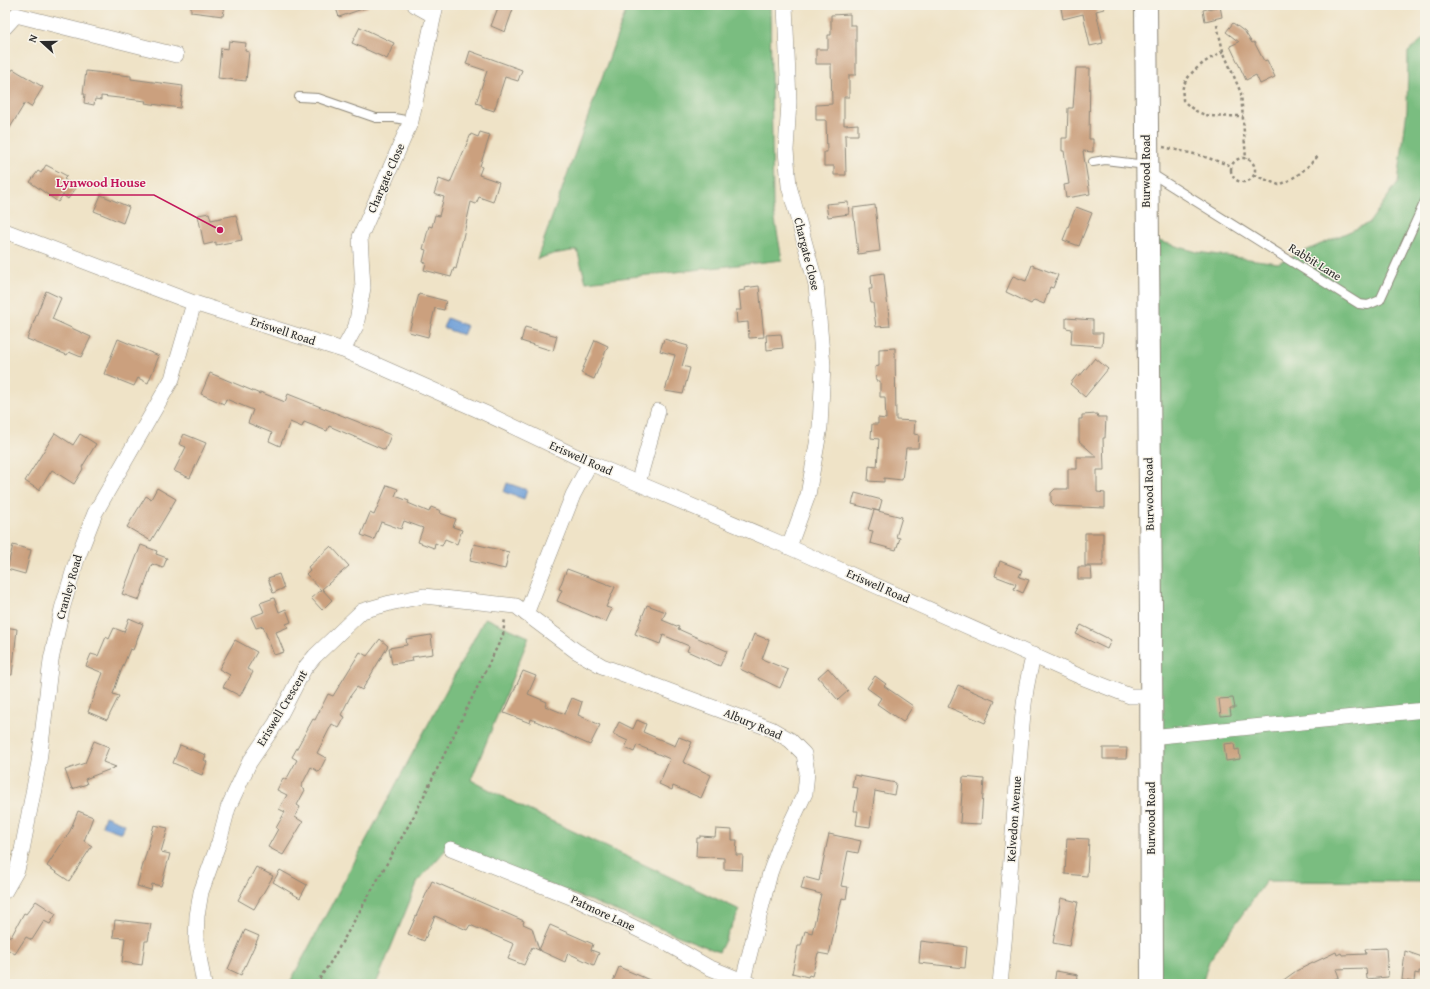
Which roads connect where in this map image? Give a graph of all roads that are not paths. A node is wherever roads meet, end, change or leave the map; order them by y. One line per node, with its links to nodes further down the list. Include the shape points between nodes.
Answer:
1 (415, 5): 4 (street)
2 (785, 5): 18 (street, Chargate Close, via 789,102 786,150 789,186 816,284 823,366 820,427 808,495)
3 (1146, 5): 9 (street, Burwood Road)
4 (435, 10): 8 (street, Chargate Close)
5 (5, 27): 6 (street, via 16,15)
6 (176, 55)
7 (299, 97): 8 (lane, via 318,98 376,118)
8 (411, 121): 14 (street, Chargate Close, via 360,237 363,288 356,326)
9 (1146, 160): 10 (lane); 11 (lane, Rabbit Lane, via 1359,304 1368,305 1380,300); 21 (street, Burwood Road)
10 (1093, 162)
11 (1425, 201)
12 (5, 231): 13 (street, Eriswell Road)
13 (194, 303): 14 (street, Eriswell Road); 25 (street, Cranley Road, via 172,378 95,513 77,559 52,654 38,762 22,850 17,870)
14 (343, 350): 16 (street, Eriswell Road)
15 (658, 411): 17 (street)
16 (590, 463): 17 (street, Eriswell Road); 19 (street, via 573,495)
17 (638, 483): 18 (street, Eriswell Road)
18 (789, 547): 20 (street, Eriswell Road)
19 (526, 614): 26 (street, Albury Road, via 576,651 602,666 770,729 790,740 804,754 807,772 805,793 770,873); 27 (street, Eriswell Crescent, via 516,606 424,596 390,602 362,611 315,656 304,669 276,723 249,763 228,808 201,892 197,916 196,940)
20 (1034, 655): 21 (street, Eriswell Road, via 1125,694); 28 (street, Kelvedon Avenue, via 1025,694)
21 (1151, 696): 23 (street, Burwood Road)
22 (1425, 710): 23 (street)
23 (1150, 737): 29 (street, Burwood Road)
24 (451, 849): 26 (street, Patmore Lane, via 589,906 666,943 708,967)
25 (5, 891)
26 (745, 983)
27 (204, 984)
28 (1000, 984)
29 (1152, 984)

